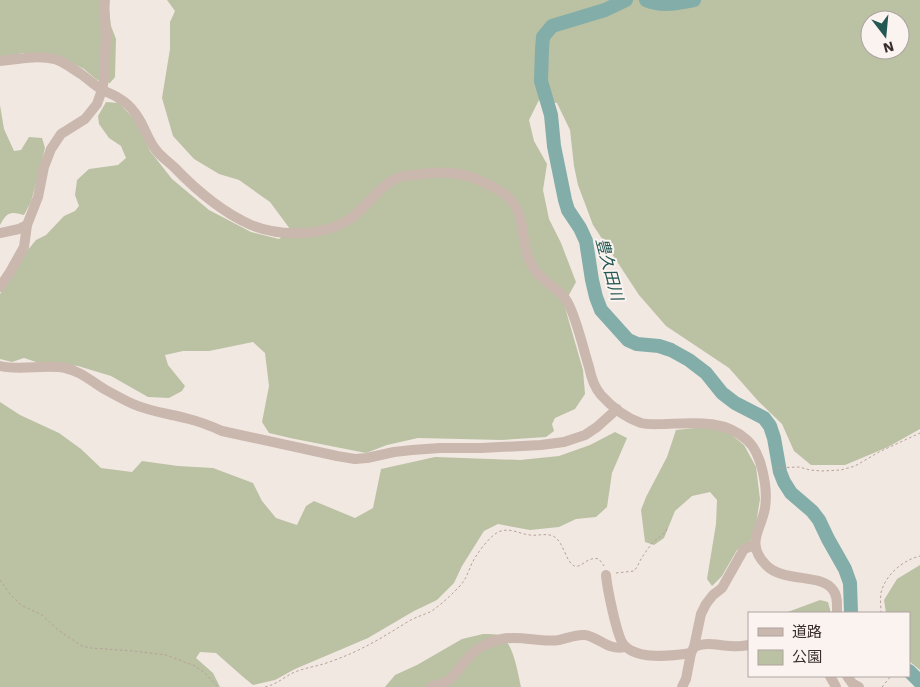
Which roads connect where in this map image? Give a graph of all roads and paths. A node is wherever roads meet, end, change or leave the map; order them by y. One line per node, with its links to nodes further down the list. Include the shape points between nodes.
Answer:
1 (104, 0): 3 (street, via 106,38)
2 (0, 61): 3 (street, via 31,57 53,59 74,69)
3 (102, 90): 4 (street, via 97,104 85,118 62,134 51,149); 8 (street, via 133,110 158,154 184,178 218,206 269,231 310,232 332,228 351,218 384,186 397,178 417,174 438,171 466,175 498,190 514,201 532,266 568,301 594,385)
4 (27, 225): 5 (street); 6 (street, via 24,247)
5 (0, 233)
6 (0, 287)
7 (0, 366): 8 (street, via 11,369 66,368 134,404 157,412 188,418 222,431 355,459 412,450 564,442 598,427)
8 (617, 409): 12 (street, via 641,423 712,424 726,427 747,440 759,457 765,488 766,506)
9 (920, 433): 10 (path, via 841,470)
10 (776, 468)
11 (667, 528): 14 (path, via 634,571)
12 (756, 545): 16 (street, via 762,561 771,569 828,584 836,595); 20 (street, via 744,550 722,588 706,604)
13 (920, 556): 17 (path, via 894,570 883,586)
14 (606, 575): 19 (street, via 619,636); 24 (path, via 599,559 594,558 578,566 571,564 554,536 498,531 477,555 462,584 441,604 354,653 294,672)
15 (0, 580): 23 (path, via 21,605 42,615 82,646 166,655 196,666)
16 (837, 612)
17 (882, 612)
18 (748, 645): 20 (street, via 700,644)
19 (625, 647): 20 (street, via 659,656); 25 (street, via 608,646 586,635 551,640 504,638 483,646 468,657 448,681)
20 (692, 650): 26 (street)
21 (848, 677): 27 (street)
22 (890, 677): 28 (path)
23 (218, 687)
24 (265, 687)
25 (432, 687)
26 (682, 687)
27 (859, 687)
28 (882, 687)

